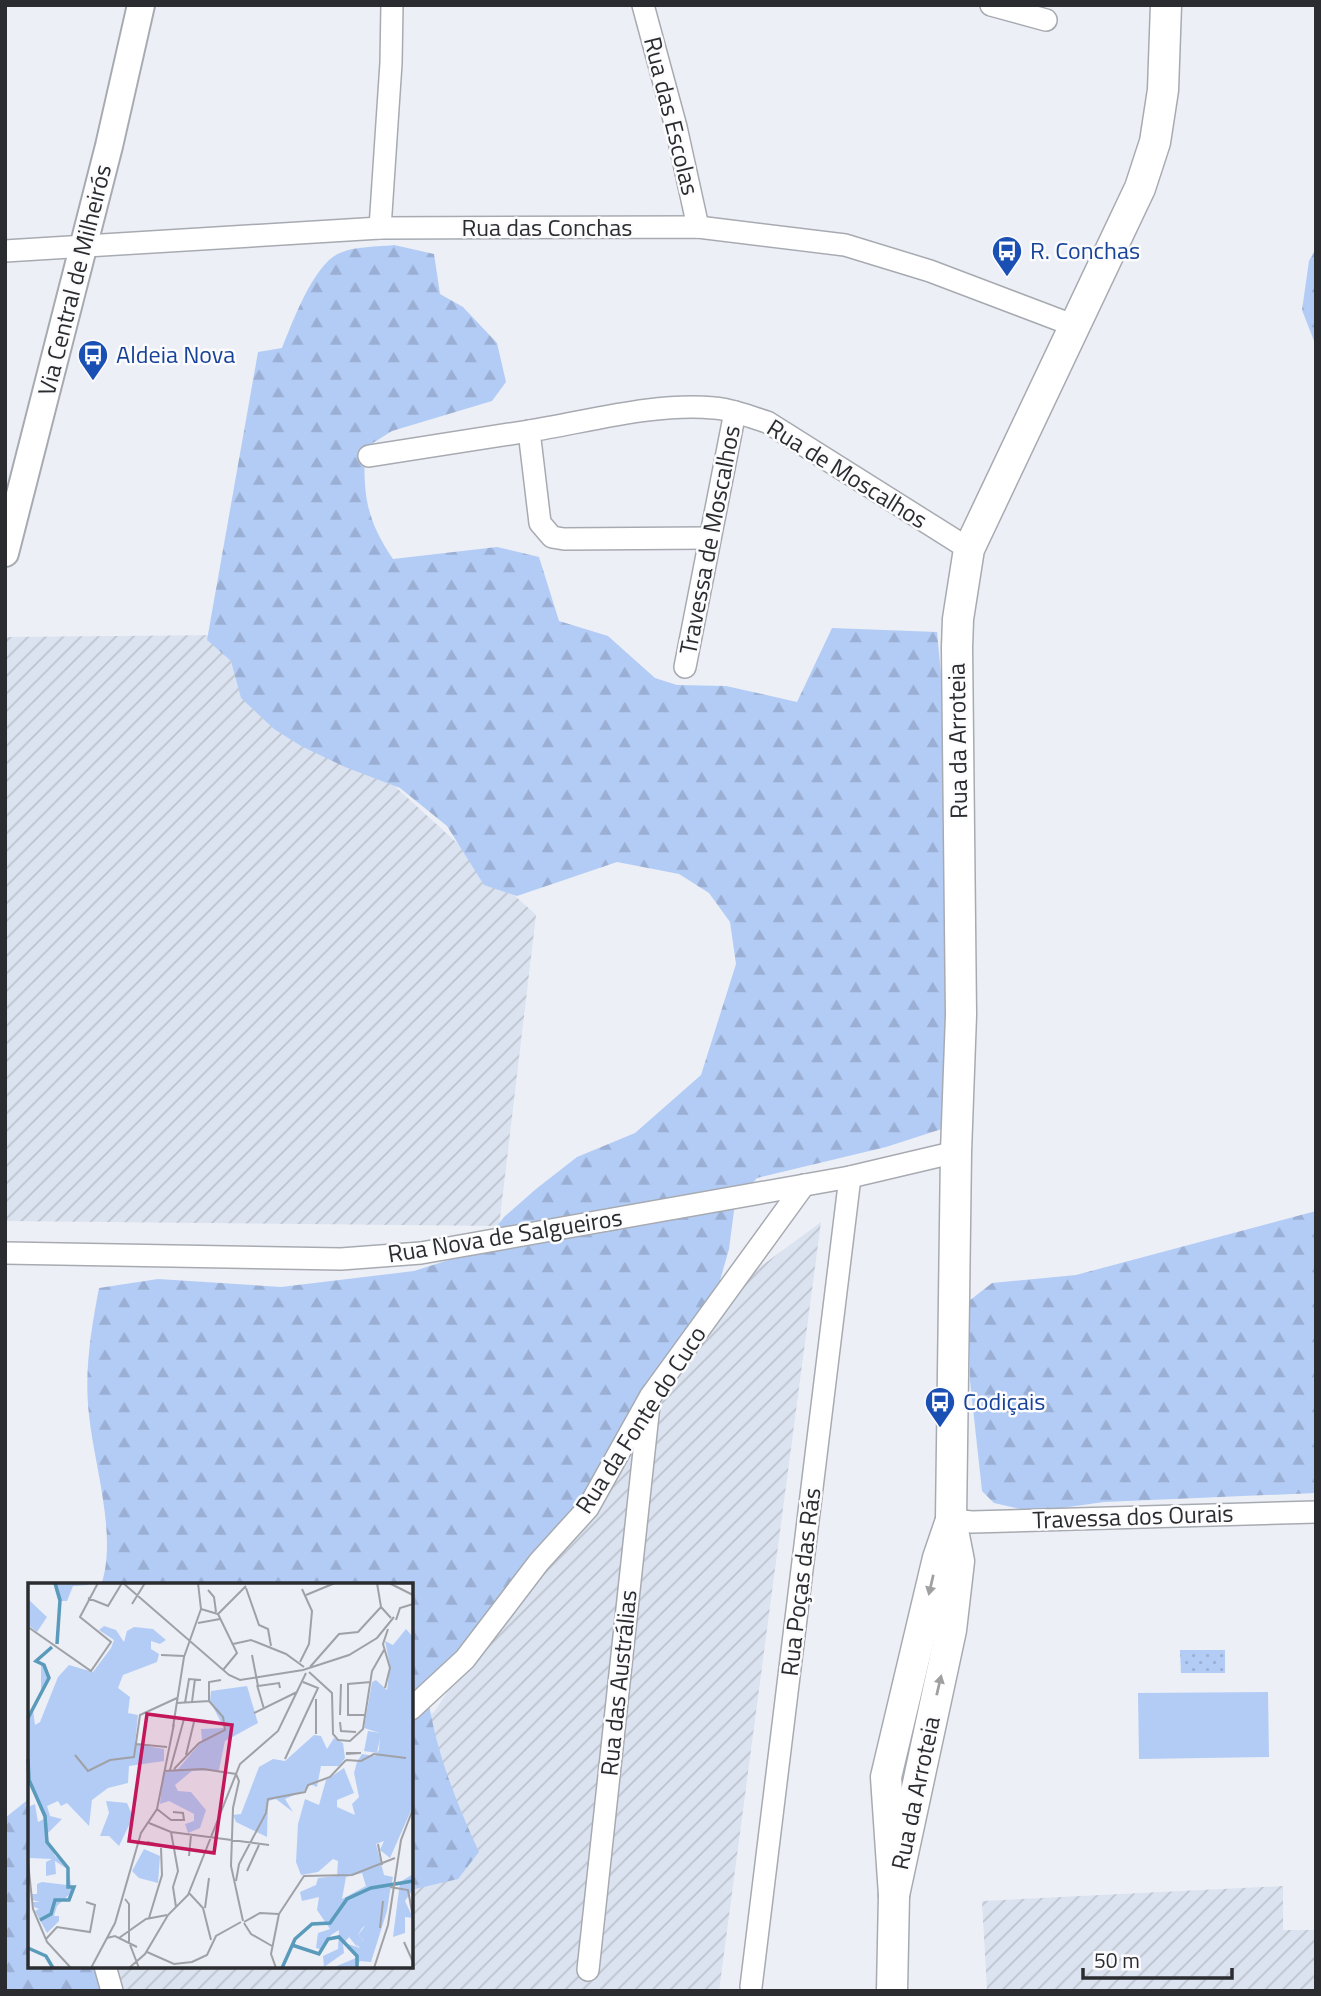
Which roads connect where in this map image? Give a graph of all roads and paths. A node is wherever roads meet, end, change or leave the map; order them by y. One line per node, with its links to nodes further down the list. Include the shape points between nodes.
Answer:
1 (141, 5): 9 (street, Via Central de Milheirós)
2 (392, 5): 8 (street)
3 (643, 5): 7 (street, Rua das Escolas)
4 (991, 5): 6 (street)
5 (1166, 5): 11 (main road, Rua da Arroteia, via 1156,142 1140,188)
6 (1046, 20)
7 (698, 227): 8 (street, Rua das Conchas); 11 (street, Rua das Conchas, via 845,245 930,271)
8 (380, 228): 9 (street, Rua das Conchas)
9 (83, 248): 10 (street, Rua das Conchas); 17 (street, Via Central de Milheirós)
10 (5, 251)
11 (1075, 326): 16 (main road, Rua da Arroteia)
12 (735, 412): 13 (street, Rua de Moscalhos, via 671,409); 15 (street, Travessa de Moscalhos); 16 (street, Rua de Moscalhos, via 766,422)
13 (529, 431): 14 (street, Rua de Moscalhos); 15 (street, via 540,523 552,537)
14 (369, 456)
15 (709, 538): 18 (street, Travessa de Moscalhos)
16 (969, 549): 19 (main road, Rua da Arroteia, via 957,648 961,1015)
17 (5, 553)
18 (685, 667)
19 (956, 1152): 20 (street, Rua Nova de Salgueiros); 25 (main road, Rua da Arroteia)
20 (850, 1177): 21 (street, Rua Nova de Salgueiros); 29 (street, Rua Poças das Rás)
21 (804, 1185): 22 (street, Rua Nova de Salgueiros, via 421,1254 341,1259); 23 (street, Rua da Fonte do Cuco)
22 (5, 1253)
23 (650, 1397): 26 (street, Rua da Fonte do Cuco, via 588,1508 539,1562 465,1659); 28 (street, Rua das Austrálias)
24 (1316, 1512): 25 (street, Travessa dos Ourais)
25 (951, 1520): 31 (main road, Rua da Arroteia, via 960,1561 951,1630 894,1895)
26 (413, 1707)
27 (106, 1968): 30 (street)
28 (588, 1970)
29 (751, 1987)
30 (112, 1991)
31 (892, 1991)

